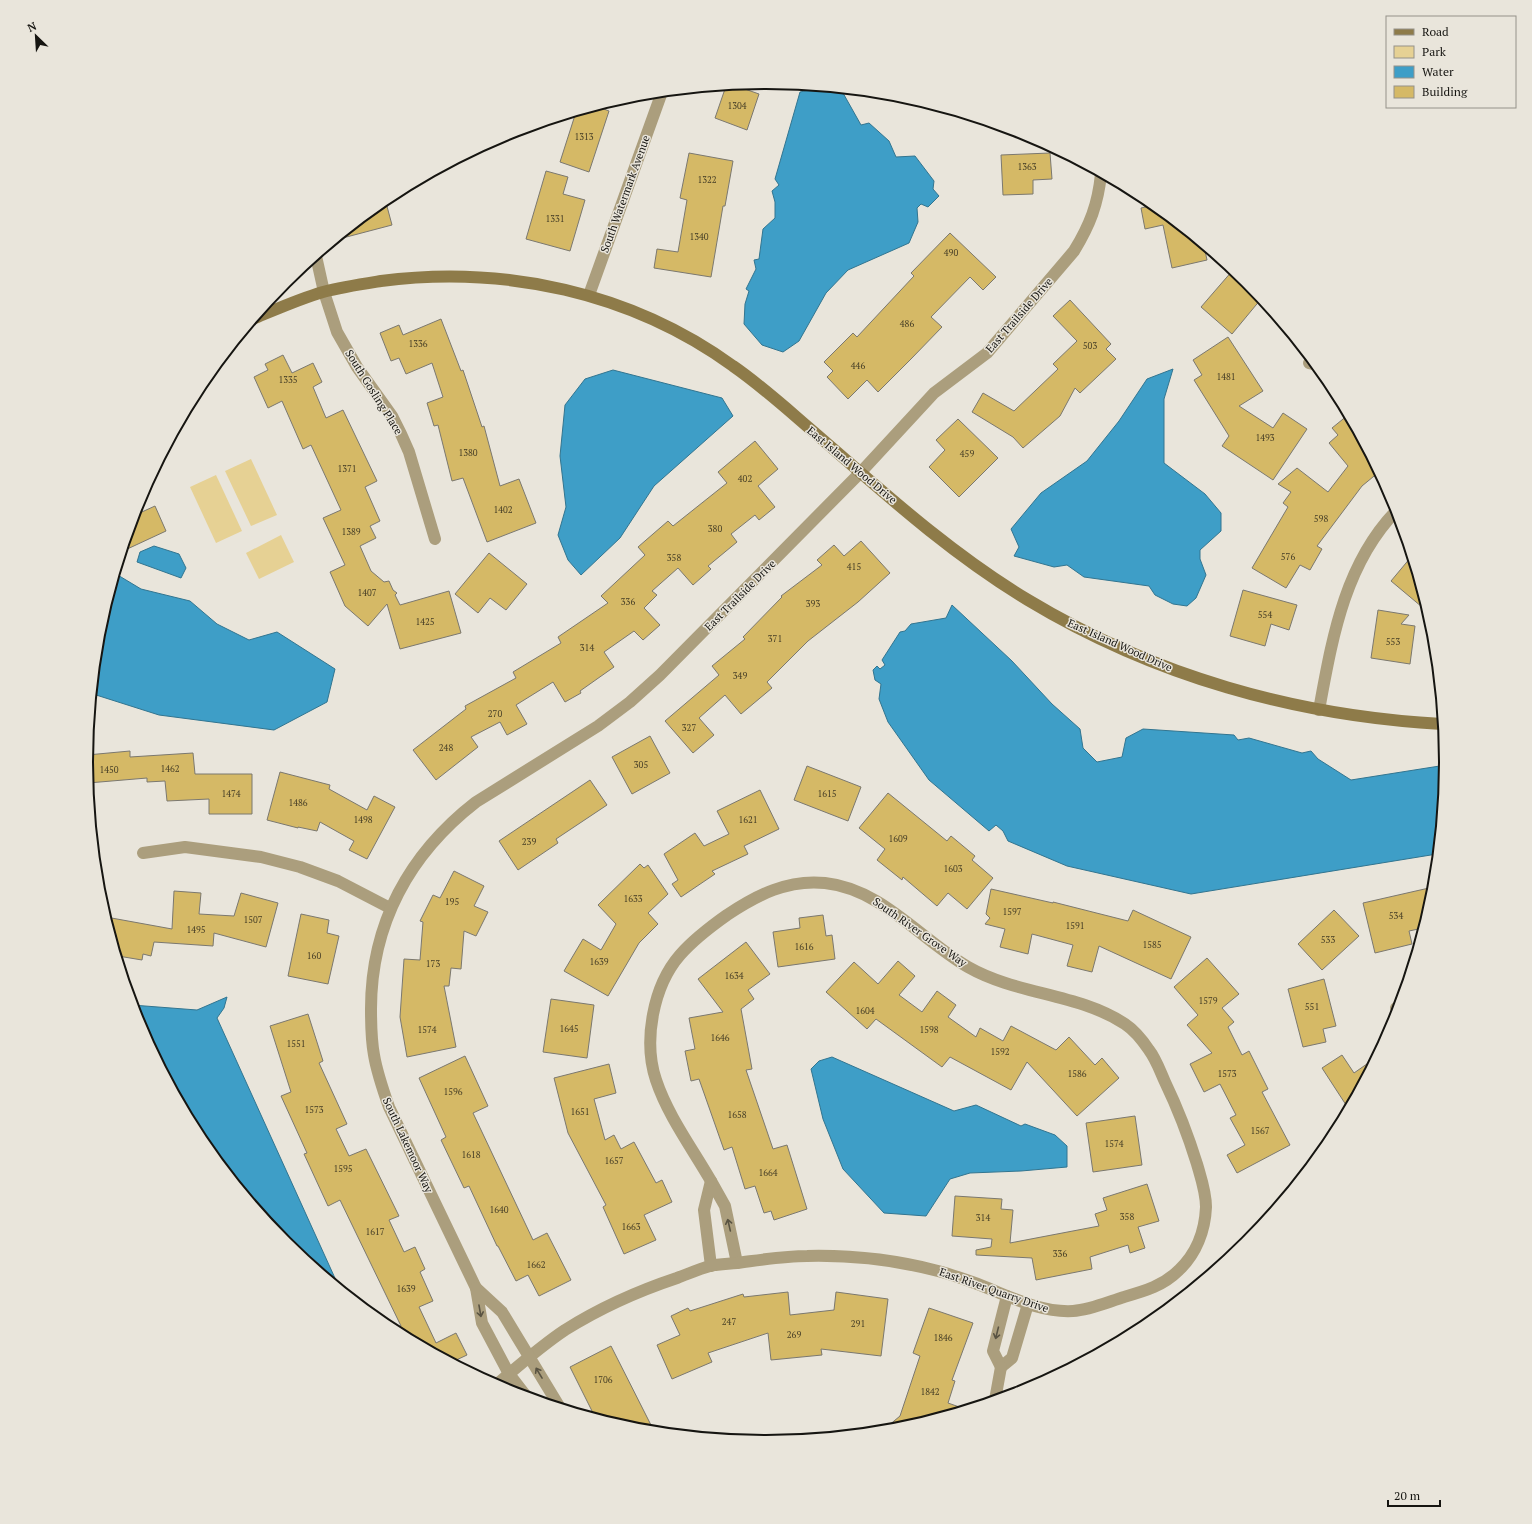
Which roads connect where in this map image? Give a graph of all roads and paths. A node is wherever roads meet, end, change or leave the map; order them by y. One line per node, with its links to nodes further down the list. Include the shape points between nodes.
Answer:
1 (660, 98): 5 (street, South Watermark Avenue)
2 (1100, 178): 7 (street, East Trailside Drive, via 1097,202 1086,232 1074,250 986,353 934,393)
3 (317, 261): 4 (street, South Gosling Place)
4 (324, 292): 5 (street, East Island Wood Drive, via 396,279 449,276 490,277 529,282); 6 (street, East Island Wood Drive); 9 (street, South Gosling Place, via 337,332 402,434)
5 (589, 295): 7 (street, East Island Wood Drive, via 663,324 731,364)
6 (263, 315)
7 (861, 472): 10 (street, East Island Wood Drive, via 929,530 978,567 1028,600 1081,630 1192,677 1250,695); 13 (street, East Trailside Drive, via 660,675 630,702 598,726 476,802 445,828 419,858)
8 (1392, 516): 10 (street, via 1370,546 1346,596 1332,642)
9 (435, 539)
10 (1319, 710): 11 (street, East Island Wood Drive, via 1379,719)
11 (1438, 724)
12 (143, 853): 13 (street, via 185,847 261,857 300,867 338,881)
13 (390, 908): 14 (street, East Trailside Drive, via 377,950)
14 (371, 994): 19 (street, South Lakemoor Way, via 370,1030 380,1082)
15 (1202, 1180): 16 (street, South River Grove Way, via 1178,1109 1150,1050 1130,1027 1101,1010 993,979 969,968 876,900 845,886 822,882 796,883 771,890 702,932 678,956 667,974 654,1008 650,1041 655,1077 670,1112); 21 (street, East River Quarry Drive, via 1206,1203 1204,1226 1196,1248 1170,1279 1152,1289 1078,1311 1052,1310)
16 (711, 1181): 17 (street, South River Grove Way, one-way to 16, via 725,1206); 18 (street, via 704,1210)
17 (737, 1263): 18 (street, East River Quarry Drive); 20 (street, East River Quarry Drive, via 803,1256 877,1259 941,1272)
18 (711, 1266): 22 (street, East River Quarry Drive, via 612,1303 565,1331)
19 (476, 1288): 22 (street, South Lakemoor Way, via 502,1312); 24 (street, South Lakemoor Way, one-way to 24, via 482,1323)
20 (1007, 1296): 21 (street, East River Quarry Drive); 23 (street, one-way to 23, via 993,1351)
21 (1028, 1304): 23 (street, via 1012,1358)
22 (530, 1358): 24 (street, East River Quarry Drive); 28 (street, South Lakemoor Way, one-way to 22)
23 (1001, 1367): 27 (street)
24 (509, 1374): 25 (street, East River Quarry Drive); 26 (street, South Lakemoor Way)
25 (501, 1381)
26 (520, 1388)
27 (996, 1394)
28 (556, 1401)

